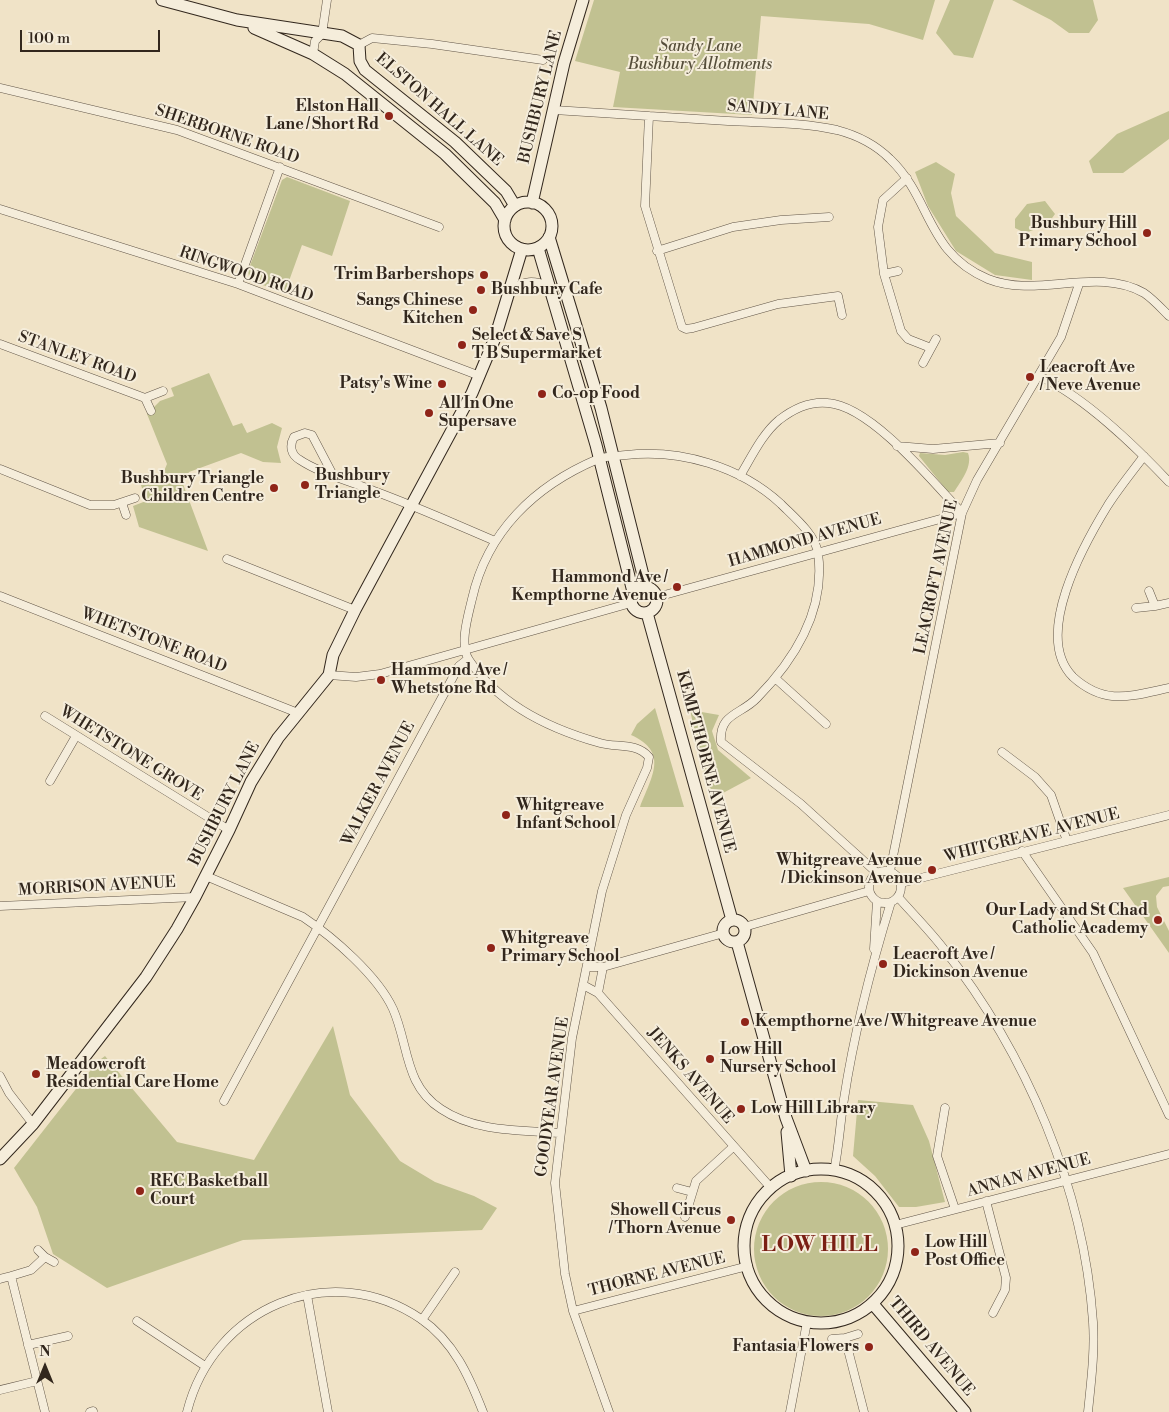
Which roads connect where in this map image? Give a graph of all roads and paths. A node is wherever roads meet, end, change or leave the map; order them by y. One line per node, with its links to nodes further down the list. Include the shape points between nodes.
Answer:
1 (162, 0): 4 (street, ELSTON HALL LANE)
2 (327, 0): 5 (street)
3 (583, 0): 12 (street, BUSHBURY LANE)
4 (236, 20): 5 (street, ELSTON HALL LANE); 7 (street, ELSTON HALL LANE)
5 (322, 34): 6 (street, ELSTON HALL LANE, via 349,38); 7 (street, via 315,41)
6 (359, 45): 8 (street, ELSTON HALL LANE, via 372,38); 9 (street, ELSTON HALL LANE)
7 (313, 54): 10 (street, ELSTON HALL LANE)
8 (543, 60)
9 (360, 61): 10 (street, ELSTON HALL LANE); 17 (street, ELSTON HALL LANE, via 374,78 455,142 506,191)
10 (345, 74): 20 (street, ELSTON HALL LANE, via 445,154 495,203)
11 (0, 88): 14 (street, SHERBORNE ROAD, via 177,130)
12 (554, 110): 13 (street, SANDY LANE); 16 (street, BUSHBURY LANE)
13 (650, 116): 15 (street, SANDY LANE, via 801,124 838,130 874,146); 25 (street, via 645,206)
14 (280, 167): 21 (street, SHERBORNE ROAD); 28 (street)
15 (907, 178): 27 (street, via 883,200 878,227); 29 (street, SANDY LANE, via 940,241 970,270 1009,285)
16 (532, 202): 17 (street); 22 (street, via 549,215 552,224)
17 (515, 206): 20 (street)
18 (0, 209): 28 (street, RINGWOOD ROAD)
19 (829, 217): 25 (street, via 733,227)
20 (505, 220): 24 (street, via 506,237)
21 (439, 227)
22 (549, 237): 23 (street); 45 (street, via 580,334)
23 (538, 248): 24 (street); 30 (street)
24 (522, 249): 31 (street, BUSHBURY LANE)
25 (657, 251): 32 (street, via 680,323 686,329 778,304 838,296)
26 (898, 271): 27 (street)
27 (884, 274): 36 (street, via 901,331 908,339)
28 (238, 284): 38 (street, RINGWOOD ROAD)
29 (1080, 284): 33 (street, SANDY LANE, via 1127,286 1146,295); 39 (street, LEACROFT AVENUE, via 1061,337)
30 (549, 286): 31 (street, via 526,281); 47 (street)
31 (510, 291): 38 (street, BUSHBURY LANE)
32 (842, 315)
33 (1169, 316)
34 (936, 339): 36 (street)
35 (0, 344): 41 (street, STANLEY ROAD)
36 (931, 348): 37 (street)
37 (923, 363)
38 (480, 376): 54 (street, BUSHBURY LANE)
39 (1040, 376): 43 (street, LEACROFT AVENUE); 46 (street, via 1062,386)
40 (163, 391): 41 (street, STANLEY ROAD)
41 (145, 398): 42 (street, STANLEY ROAD)
42 (151, 411)
43 (1000, 443): 44 (street, via 933,449); 55 (street, LEACROFT AVENUE)
44 (897, 446): 50 (street, via 858,413 830,403 816,403 791,412 778,421); 55 (street)
45 (613, 456): 47 (street); 50 (street, via 665,454 703,461); 60 (street)
46 (1144, 456): 51 (street); 73 (street, via 1108,504 1085,547 1061,606 1057,639 1062,661 1069,672 1084,687 1103,697 1130,697)
47 (599, 459): 57 (street, via 532,498 516,512); 64 (street)
48 (0, 469): 53 (street, via 90,505)
49 (333, 475): 49 (street, via 299,460 291,447 294,437 305,433 312,435); 54 (street)
50 (740, 476): 58 (street, via 773,497 794,516)
51 (1169, 482)
52 (135, 498): 53 (street)
53 (122, 503): 56 (street)
54 (411, 505): 57 (street); 68 (street, BUSHBURY LANE)
55 (962, 512): 58 (street, HAMMOND AVENUE); 84 (street, LEACROFT AVENUE)
56 (126, 515)
57 (495, 541): 70 (street, via 476,580 467,626)
58 (818, 551): 63 (street, HAMMOND AVENUE); 72 (street, via 811,617 802,642)
59 (228, 559): 68 (street)
60 (646, 587): 63 (street); 64 (street, via 639,588)
61 (1150, 591): 66 (street)
62 (0, 596): 74 (street, WHETSTONE ROAD)
63 (657, 597): 69 (street, via 654,608)
64 (632, 598): 69 (street, via 637,611); 70 (street)
65 (1169, 603): 66 (street)
66 (1155, 606): 67 (street)
67 (1136, 608)
68 (355, 610): 71 (street, BUSHBURY LANE, via 332,654)
69 (646, 613): 94 (street, KEMPTHORNE AVENUE)
70 (467, 655): 71 (street, via 380,674 356,677); 95 (street, WALKER AVENUE); 100 (street, GOODYEAR AVENUE, via 497,692 541,721 588,740 638,748 648,757 602,891)
71 (329, 675): 74 (street, BUSHBURY LANE)
72 (775, 678): 76 (street); 85 (street, via 755,700 726,720 721,727 721,742 801,804)
73 (1169, 688)
74 (298, 713): 81 (street, BUSHBURY LANE, via 251,782)
75 (44, 716): 77 (street, WHETSTONE GROVE)
76 (826, 724)
77 (76, 736): 79 (street); 81 (street, WHETSTONE GROVE)
78 (1002, 752): 82 (street, via 1035,777 1051,795)
79 (50, 781)
80 (1169, 815): 82 (street, WHITGREAVE AVENUE)
81 (229, 830): 86 (street, BUSHBURY LANE)
82 (1066, 841): 83 (street, WHITGREAVE AVENUE)
83 (1022, 851): 87 (street, WHITGREAVE AVENUE); 107 (street, via 1093,952)
84 (890, 871): 85 (street); 87 (street)
85 (877, 873): 88 (street, via 871,879)
86 (206, 876): 89 (street, BUSHBURY LANE); 95 (street)
87 (901, 883): 90 (street)
88 (869, 890): 91 (street); 96 (street)
89 (195, 897): 93 (street, MORRISON AVENUE); 109 (street, BUSHBURY LANE, via 146,977)
90 (898, 897): 92 (street); 117 (street, via 943,948 976,994 1023,1072)
91 (877, 901): 92 (street); 99 (street)
92 (891, 902): 99 (street)
93 (0, 906)
94 (732, 920): 96 (street, via 739,921); 97 (street, via 725,925)
95 (317, 926): 105 (street, WALKER AVENUE); 110 (street, via 361,966 385,994 401,1029 410,1072 419,1087 441,1109 476,1125)
96 (744, 927): 98 (street, via 744,936)
97 (724, 933): 98 (street, via 728,940); 101 (street)
98 (737, 942): 108 (street)
99 (873, 961): 115 (street, via 844,1098)
100 (588, 967): 101 (street); 102 (street, GOODYEAR AVENUE)
101 (603, 967): 103 (street)
102 (585, 986): 103 (street, JENKS AVENUE); 110 (street, GOODYEAR AVENUE, via 572,1038)
103 (598, 993): 111 (street, JENKS AVENUE)
104 (0, 1076): 109 (street, via 9,1094)
105 (224, 1101)
106 (945, 1108): 122 (street, via 937,1156)
107 (1169, 1115)
108 (786, 1118): 114 (street); 116 (street)
109 (33, 1124): 113 (street, BUSHBURY LANE)
110 (559, 1133): 134 (street, GOODYEAR AVENUE, via 555,1183 558,1222)
111 (733, 1147): 119 (street, JENKS AVENUE); 120 (street, via 700,1176)
112 (1169, 1154): 117 (street, ANNAN AVENUE)
113 (0, 1159)
114 (806, 1171): 115 (street); 116 (street)
115 (834, 1171): 124 (street, via 870,1187 886,1205)
116 (791, 1176): 119 (street)
117 (1067, 1180): 121 (street, ANNAN AVENUE); 155 (street, via 1078,1223 1093,1322)
118 (677, 1188): 120 (street)
119 (771, 1188): 128 (street, via 755,1208 747,1228 745,1251)
120 (692, 1192): 123 (street)
121 (986, 1201): 122 (street, ANNAN AVENUE); 135 (street, via 1006,1278 1005,1290)
122 (956, 1209): 124 (street, ANNAN AVENUE)
123 (684, 1217)
124 (895, 1225): 133 (street, via 898,1247 894,1271)
125 (38, 1250): 126 (street)
126 (45, 1257): 127 (street); 130 (street, via 31,1270)
127 (54, 1262)
128 (748, 1266): 134 (street, THORNE AVENUE); 138 (street, via 764,1299 782,1313)
129 (455, 1272): 136 (street)
130 (11, 1276): 131 (street); 143 (street)
131 (0, 1279)
132 (307, 1295): 136 (street, via 340,1292 371,1297); 144 (street, via 269,1307 247,1320 216,1349); 149 (street)
133 (873, 1304): 138 (street, via 845,1320); 154 (street, THIRD AVENUE)
134 (573, 1311): 151 (street, GOODYEAR AVENUE)
135 (993, 1313)
136 (422, 1320): 150 (street, via 449,1345 463,1364)
137 (137, 1321): 144 (street)
138 (807, 1322): 152 (street)
139 (858, 1334): 141 (street)
140 (68, 1336): 143 (street)
141 (845, 1338): 142 (street); 153 (street)
142 (832, 1339)
143 (28, 1345): 145 (street)
144 (205, 1366): 148 (street, via 196,1381)
145 (37, 1381): 146 (street); 147 (street)
146 (0, 1390)
147 (45, 1412)
148 (187, 1412)
149 (328, 1412)
150 (483, 1412)
151 (609, 1412)
152 (790, 1412)
153 (864, 1412)
154 (965, 1412)
155 (1088, 1412)

